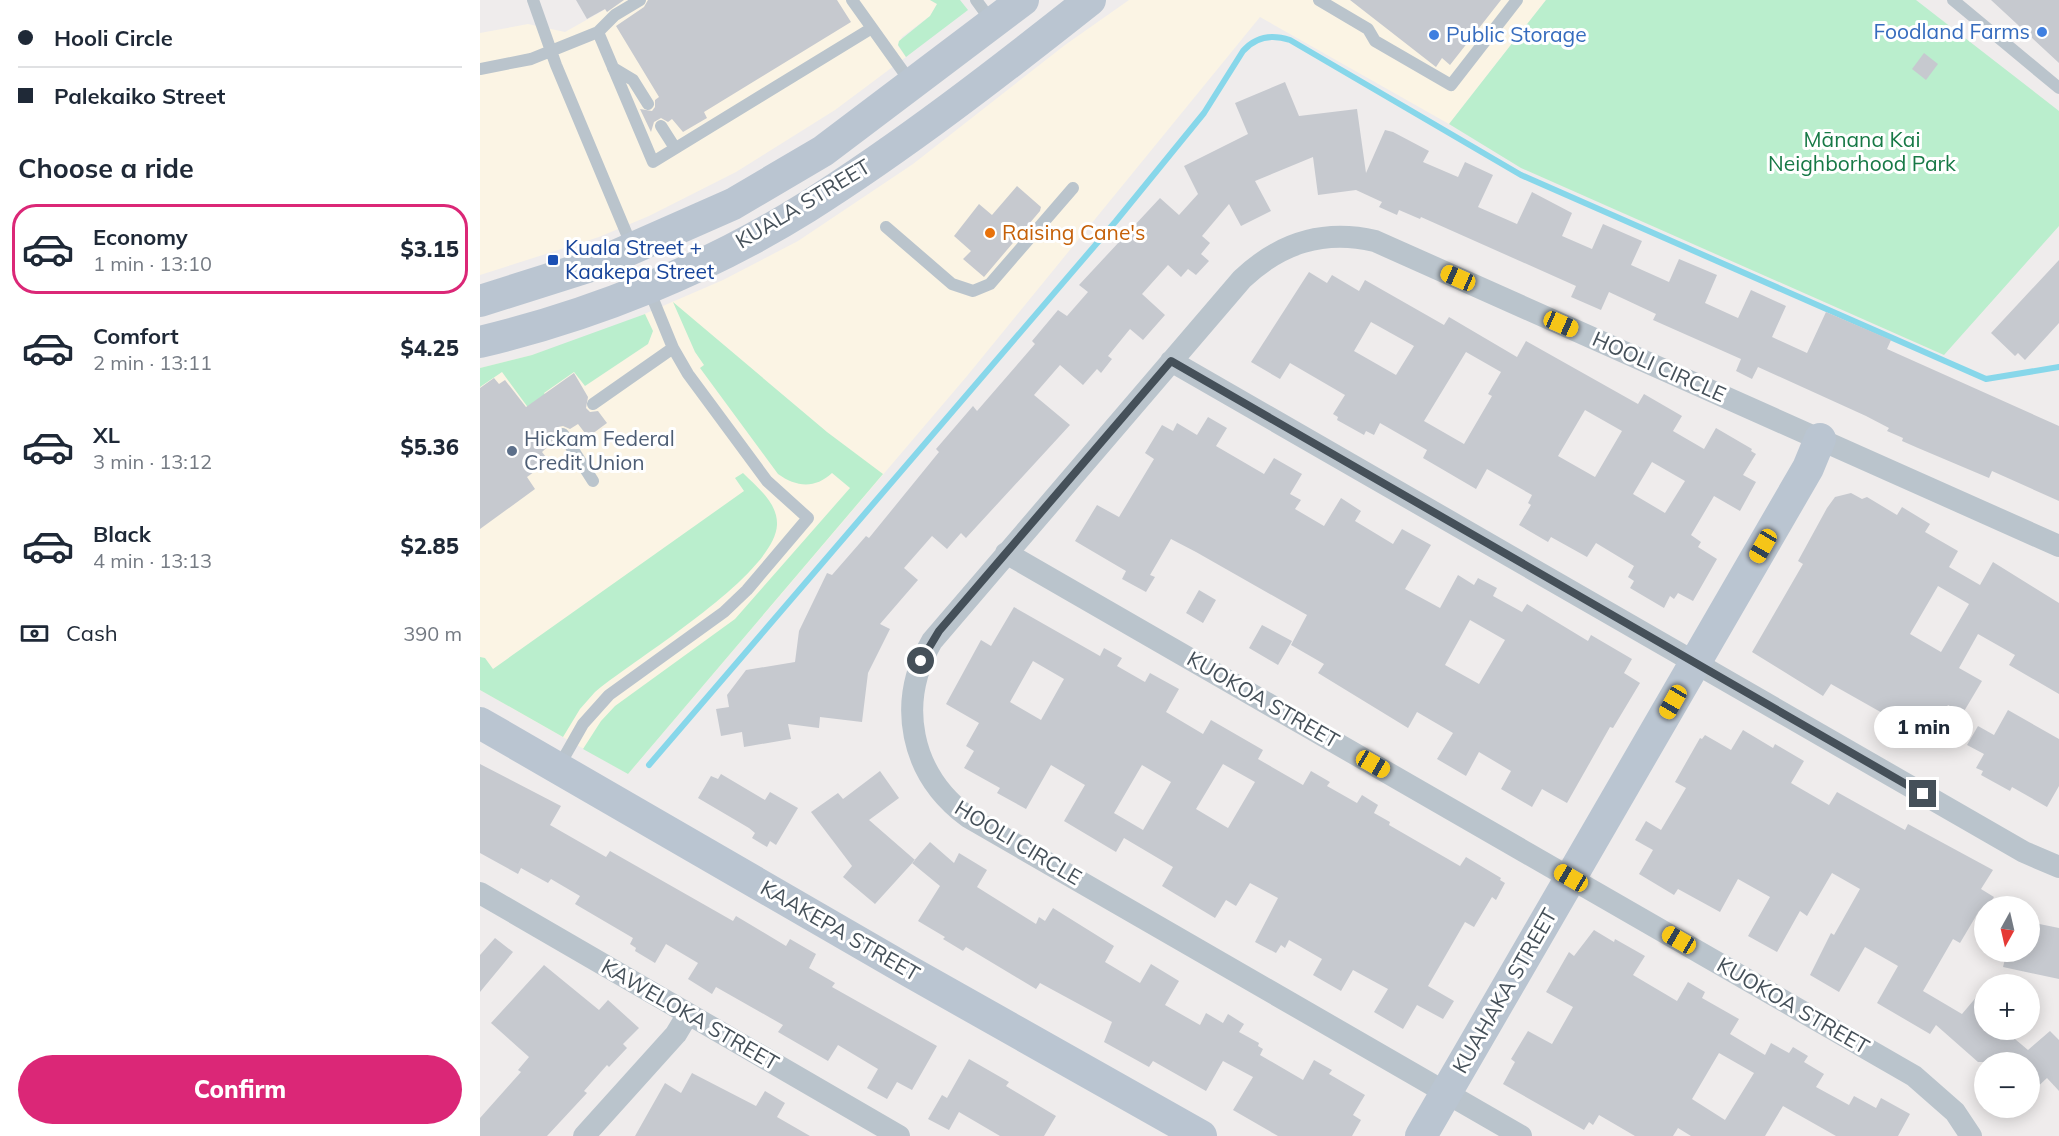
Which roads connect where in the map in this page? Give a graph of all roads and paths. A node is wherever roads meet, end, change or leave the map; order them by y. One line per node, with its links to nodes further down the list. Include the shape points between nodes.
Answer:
1 (533, 0): 12 (lane)
2 (640, 0): 11 (lane, via 615,15)
3 (852, 0): 10 (lane)
4 (1023, 0): 9 (street)
5 (1090, 0): 23 (street, KUALA STREET, via 942,113 806,207 750,239)
6 (1319, 0): 7 (lane, via 1368,29 1375,41 1450,85)
7 (1517, 0)
8 (1953, 0): 16 (lane)
9 (984, 11): 15 (street)
10 (872, 28): 15 (lane); 19 (lane)
11 (598, 32): 12 (lane); 13 (lane)
12 (552, 50): 14 (lane, via 526,60); 22 (lane)
13 (613, 68): 17 (lane, via 633,80); 19 (lane, via 653,162)
14 (480, 69)
15 (912, 84): 22 (street, via 824,151 772,182)
16 (2059, 88)
17 (648, 104)
18 (661, 126): 19 (lane)
19 (675, 148)
20 (1073, 188): 21 (lane, via 990,284 973,291 952,284)
21 (886, 227)
22 (633, 250): 23 (street); 24 (street)
23 (647, 286): 25 (street, KUALA STREET, via 561,319); 26 (lane)
24 (484, 300)
25 (480, 342)
26 (673, 348): 28 (lane); 36 (lane, via 767,481 808,518 724,612 609,695 584,724)
27 (1171, 361): 30 (street, HOOLI CIRCLE, via 1261,261 1299,242 1319,237 1358,237 1375,241); 33 (street, HOOLI CIRCLE); 34 (street)
28 (593, 404)
29 (563, 434): 31 (lane)
30 (1820, 439): 32 (street, HOOLI CIRCLE); 34 (street, KUAHAKA STREET, via 1808,468)
31 (593, 481)
32 (2059, 546)
33 (1006, 553): 38 (street, KUOKOA STREET); 41 (street, HOOLI CIRCLE, via 932,641 915,678 911,711 915,742 941,793 968,817)
34 (1695, 663): 37 (street, via 2024,852); 38 (street, KUAHAKA STREET)
35 (480, 723): 36 (street, KAAKEPA STREET)
36 (558, 768): 44 (street, KAAKEPA STREET)
37 (2059, 867)
38 (1571, 878): 41 (street, KUAHAKA STREET); 47 (street, KUOKOA STREET, via 1914,1076 1955,1112)
39 (480, 893): 40 (street, KAWELOKA STREET)
40 (688, 1014): 42 (street, via 676,1034); 43 (street, KAWELOKA STREET)
41 (1446, 1093): 45 (street, KUAHAKA STREET); 46 (street, HOOLI CIRCLE)
42 (585, 1136)
43 (899, 1136)
44 (1201, 1136)
45 (1420, 1136)
46 (1521, 1136)
47 (1971, 1136)

